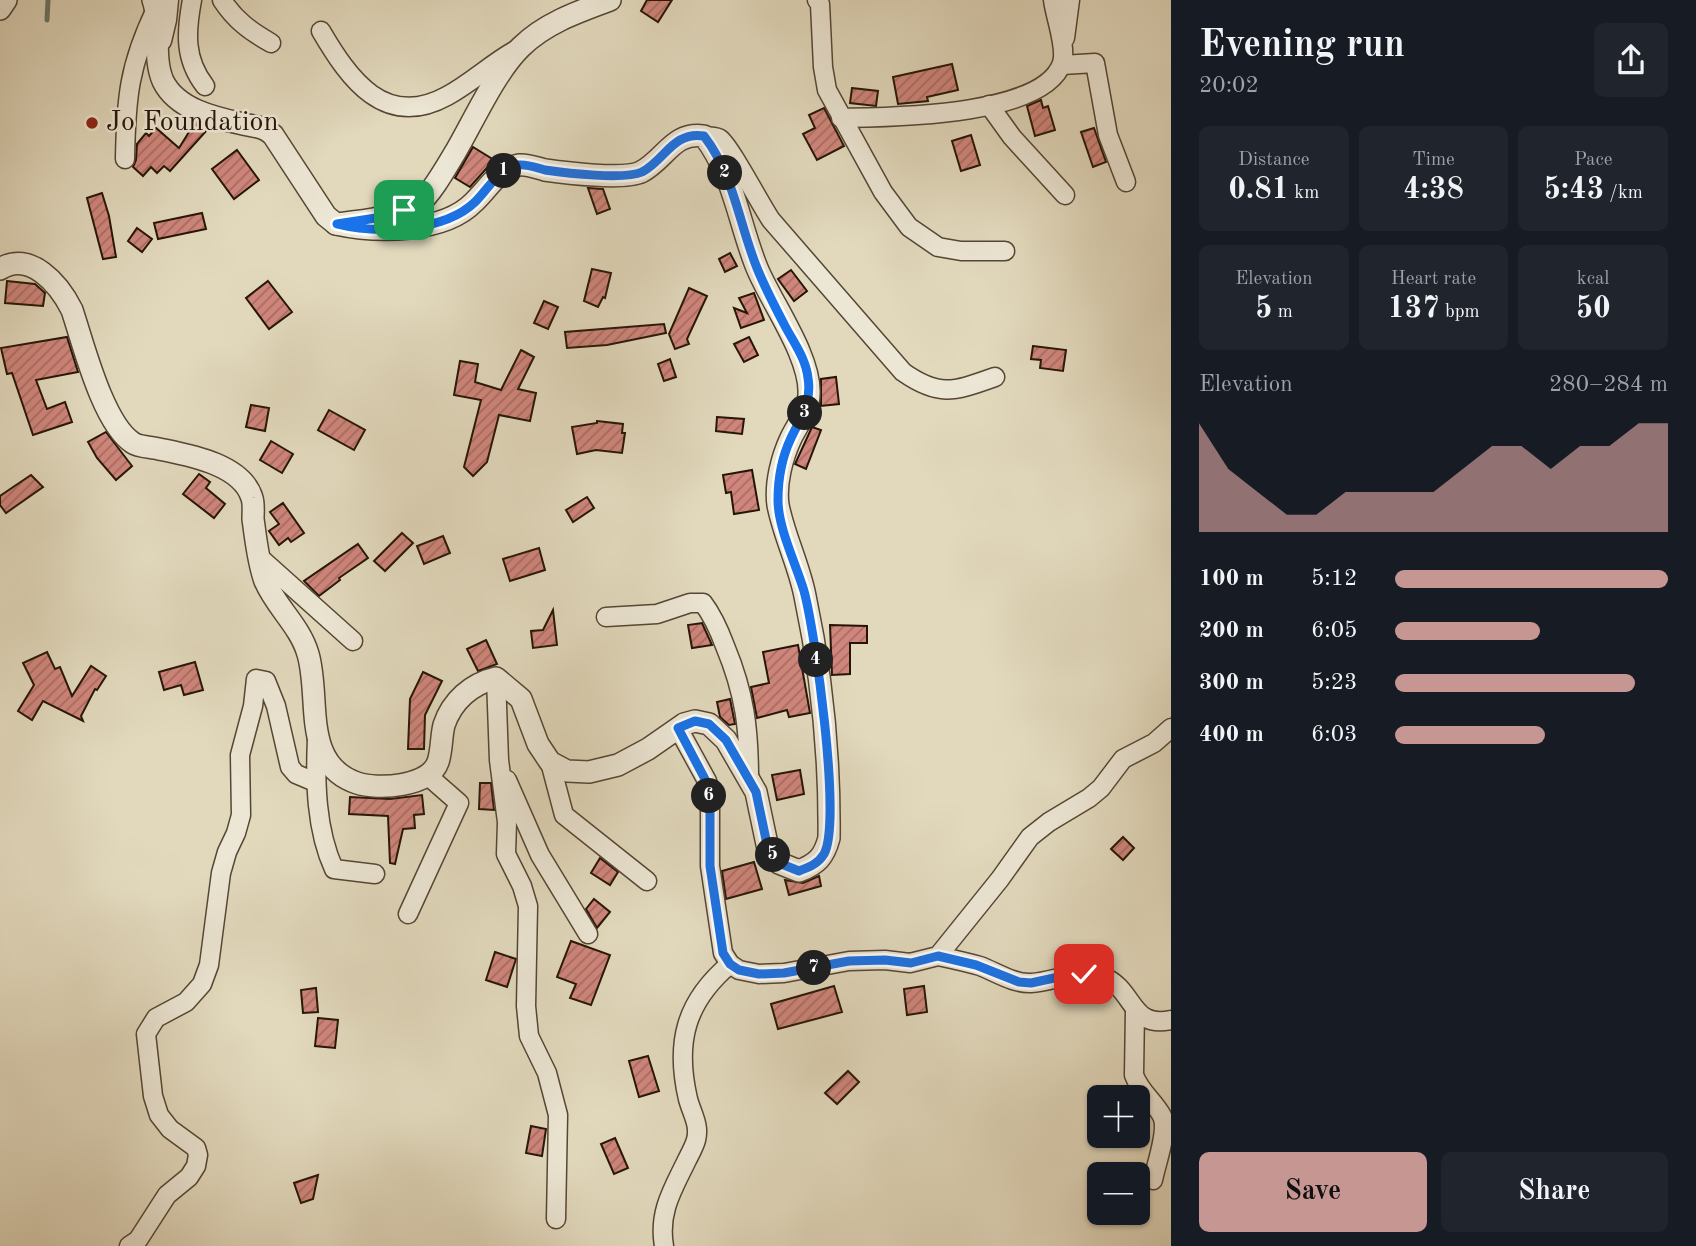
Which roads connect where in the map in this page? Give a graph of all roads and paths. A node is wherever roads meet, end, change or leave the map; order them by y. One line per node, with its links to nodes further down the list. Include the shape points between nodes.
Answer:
1 (6, 0): 9 (street)
2 (192, 0): 14 (street, via 190,56 193,71)
3 (222, 0): 11 (street, via 244,27)
4 (611, 0): 12 (street, via 578,11)
5 (817, 0): 16 (street, via 827,90)
6 (1053, 0): 13 (street)
7 (1070, 0): 13 (street)
8 (159, 3): 18 (street, via 133,67 126,105); 21 (street, via 157,54 163,81 185,105 264,127 326,216)
9 (0, 9)
10 (321, 31): 12 (street, via 340,64 367,92 378,100 412,107 446,97)
11 (271, 43)
12 (521, 47): 21 (street, via 421,202 376,218)
13 (1063, 58): 15 (street, via 1050,80 1031,92); 19 (street, via 1095,63 1108,135)
14 (205, 86)
15 (989, 105): 16 (street, via 931,115); 20 (street)
16 (841, 118): 22 (street, via 909,228 938,247)
17 (704, 136): 21 (street, via 692,134 642,172 626,175 577,174 521,164 502,171 473,204 451,219 383,230); 24 (street, via 719,137 727,144 771,220 903,372 929,388 945,390); 35 (street, via 731,188 756,265 803,357 808,377 810,397 782,463 778,502 805,594 827,736 829,838 815,865 799,871 779,863 768,849 760,806)
18 (125, 159)
19 (1126, 182)
20 (1065, 195)
21 (337, 224)
22 (1005, 251)
23 (0, 269): 25 (street, via 10,263 32,265 66,298 101,399 133,443 197,456 237,475 252,497)
24 (995, 377)
25 (258, 556): 27 (street); 31 (street, via 267,585 302,637 308,654)
26 (606, 617): 35 (street, via 657,614 703,603 713,615 738,677 749,741)
27 (353, 642)
28 (496, 678): 32 (street); 33 (street, via 521,699); 34 (street, via 464,692 451,710 438,764)
29 (678, 728): 33 (street, via 648,749 602,770 566,771); 35 (street, via 695,721 709,724 726,740); 42 (street, via 706,781 710,866 723,953)
30 (1171, 728): 41 (street, via 1123,759 1090,798 1030,837)
31 (317, 732): 34 (street, via 329,764 358,783 389,786); 36 (street)
32 (499, 760): 40 (street, via 540,855); 46 (street, via 506,854 528,906 528,1036 547,1073 558,1115)
33 (550, 762): 38 (street, via 564,815)
34 (427, 775): 39 (street, via 459,803)
35 (749, 780)
36 (315, 782): 37 (street, via 326,853 334,869); 47 (street, via 290,767 276,706 266,681 256,679 240,755 241,815 221,873 209,965 202,984 186,1002 156,1018 146,1034 159,1115 196,1148 196,1166 167,1195 138,1240)
37 (375, 874)
38 (647, 881)
39 (408, 914)
40 (588, 934)
41 (938, 956): 42 (street, via 911,963 849,961 759,974); 43 (street, via 1019,982 1102,976 1115,983)
42 (730, 964): 48 (street, via 710,980 683,1034 686,1088 698,1125 696,1142 665,1205)
43 (1135, 1009): 44 (street, via 1156,1023); 45 (street, via 1134,1075 1165,1125)
44 (1171, 1020)
45 (1153, 1180)
46 (556, 1219)
47 (129, 1246)
48 (664, 1246)

